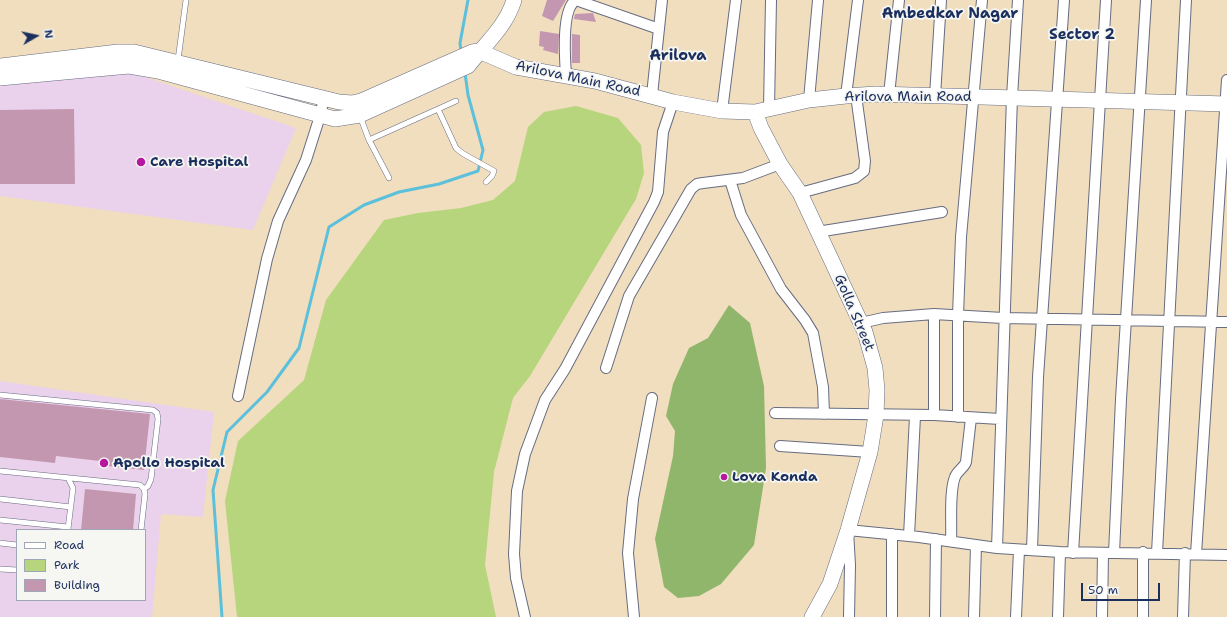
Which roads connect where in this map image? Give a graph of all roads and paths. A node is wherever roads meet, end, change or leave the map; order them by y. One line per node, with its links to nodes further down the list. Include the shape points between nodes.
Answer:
1 (186, 0): 20 (lane)
2 (503, 0): 17 (street)
3 (514, 0): 17 (street)
4 (662, 0): 18 (street)
5 (736, 0): 41 (street)
6 (771, 0): 42 (street)
7 (818, 0): 33 (street)
8 (858, 0): 26 (street)
9 (899, 0): 27 (street)
10 (941, 0): 28 (street)
11 (982, 0): 29 (street)
12 (1018, 0): 30 (street)
13 (1064, 0): 32 (street)
14 (1106, 0): 34 (street)
15 (1146, 0): 36 (street)
16 (1186, 0): 38 (street)
17 (498, 28): 19 (street, via 487,45)
18 (659, 29): 22 (street, via 576,0 572,2 565,32); 25 (street)
19 (466, 60): 22 (street, Arilova Main Road); 31 (street, via 361,101 338,102); 43 (street)
20 (178, 62): 21 (street, via 143,53 118,52); 31 (street)
21 (0, 66)
22 (566, 75): 25 (street, Arilova Main Road)
23 (0, 78): 44 (street, via 129,66 158,71)
24 (1227, 80): 39 (street)
25 (652, 95): 37 (street, Arilova Main Road)
26 (851, 95): 27 (street, Arilova Main Road); 33 (street, Arilova Main Road); 50 (street, via 865,161 864,171 855,178)
27 (889, 95): 28 (street, Arilova Main Road)
28 (935, 96): 29 (street, Arilova Main Road)
29 (975, 97): 30 (street, Arilova Main Road); 54 (street, via 961,237)
30 (1012, 97): 32 (street, Arilova Main Road); 55 (street)
31 (324, 98): 44 (street)
32 (1056, 98): 34 (street, Arilova Main Road); 56 (street)
33 (809, 100): 42 (street, Arilova Main Road)
34 (1099, 100): 36 (street, Arilova Main Road); 57 (street)
35 (456, 101): 40 (lane)
36 (1139, 101): 38 (street, Arilova Main Road); 58 (street)
37 (673, 102): 41 (street, Arilova Main Road); 107 (street, via 663,132 658,192 654,202 565,369 545,400 525,454 517,491 514,554 516,578)
38 (1180, 102): 39 (street, Arilova Main Road); 59 (street)
39 (1226, 104): 60 (street)
40 (438, 109): 45 (lane); 49 (lane, via 456,148 494,171)
41 (722, 111): 42 (street, Arilova Main Road)
42 (762, 111): 46 (street, Golla Street, via 761,128)
43 (360, 115): 44 (street, via 335,119); 45 (lane)
44 (320, 116): 65 (street, via 306,160 278,221 267,259)
45 (369, 140): 47 (lane)
46 (780, 164): 48 (street, via 757,174); 50 (street, Golla Street)
47 (389, 178)
48 (730, 180): 63 (street, via 697,184 687,196 629,296); 68 (street, via 741,215 781,289 813,333 823,387)
49 (486, 182)
50 (800, 193): 52 (street, Golla Street)
51 (942, 212): 52 (street)
52 (817, 232): 62 (street, Golla Street)
53 (934, 314): 54 (street); 62 (street, via 883,318); 71 (street)
54 (958, 315): 55 (street); 72 (street)
55 (1004, 318): 56 (street); 74 (street)
56 (1042, 318): 57 (street); 95 (street, via 1034,437)
57 (1086, 318): 58 (street); 98 (street)
58 (1127, 319): 59 (street); 100 (street)
59 (1170, 321): 60 (street); 101 (street)
60 (1212, 322): 61 (street); 103 (street)
61 (1227, 322)
62 (861, 323): 69 (street, Golla Street, via 875,368)
63 (606, 368)
64 (0, 395): 79 (lane, via 153,410 157,413 158,419 151,479)
65 (238, 396)
66 (652, 398): 108 (street, via 633,499 628,553)
67 (775, 413): 68 (street)
68 (824, 414): 69 (street)
69 (876, 416): 70 (street); 76 (street, Golla Street)
70 (915, 416): 71 (street); 87 (street)
71 (934, 416): 72 (street)
72 (958, 417): 73 (street)
73 (971, 418): 74 (street); 89 (street, via 966,462 957,473 953,484)
74 (1000, 419): 93 (street)
75 (780, 446): 76 (street)
76 (870, 452): 85 (street, Golla Street)
77 (0, 471): 78 (lane)
78 (68, 478): 79 (lane, via 140,486); 81 (lane, via 73,488)
79 (144, 489): 84 (lane)
80 (0, 499): 81 (lane)
81 (71, 507): 83 (lane)
82 (0, 520): 83 (lane)
83 (68, 529)
84 (140, 529)
85 (848, 530): 86 (street); 109 (street, Golla Street, via 830,584); 110 (street)
86 (892, 534): 87 (street); 111 (street)
87 (909, 536): 88 (street)
88 (936, 539): 89 (street); 112 (street)
89 (951, 541): 92 (street)
90 (0, 543): 91 (lane)
91 (16, 544)
92 (976, 545): 93 (street); 113 (street)
93 (997, 548): 94 (street)
94 (1019, 550): 95 (street); 114 (street)
95 (1032, 550): 96 (street)
96 (1060, 552): 98 (street); 115 (street)
97 (1143, 552): 100 (street); 101 (street); 117 (street)
98 (1073, 553): 99 (street)
99 (1103, 553): 100 (street); 116 (street)
100 (1114, 553)
101 (1157, 553): 102 (street)
102 (1185, 553): 103 (street); 118 (street)
103 (1196, 554): 104 (street)
104 (1227, 555)
105 (0, 569): 106 (lane)
106 (16, 570)
107 (525, 617)
108 (634, 617)
109 (812, 617)
110 (848, 617)
111 (892, 617)
112 (935, 617)
113 (974, 617)
114 (1016, 617)
115 (1058, 617)
116 (1102, 617)
117 (1143, 617)
118 (1183, 617)

